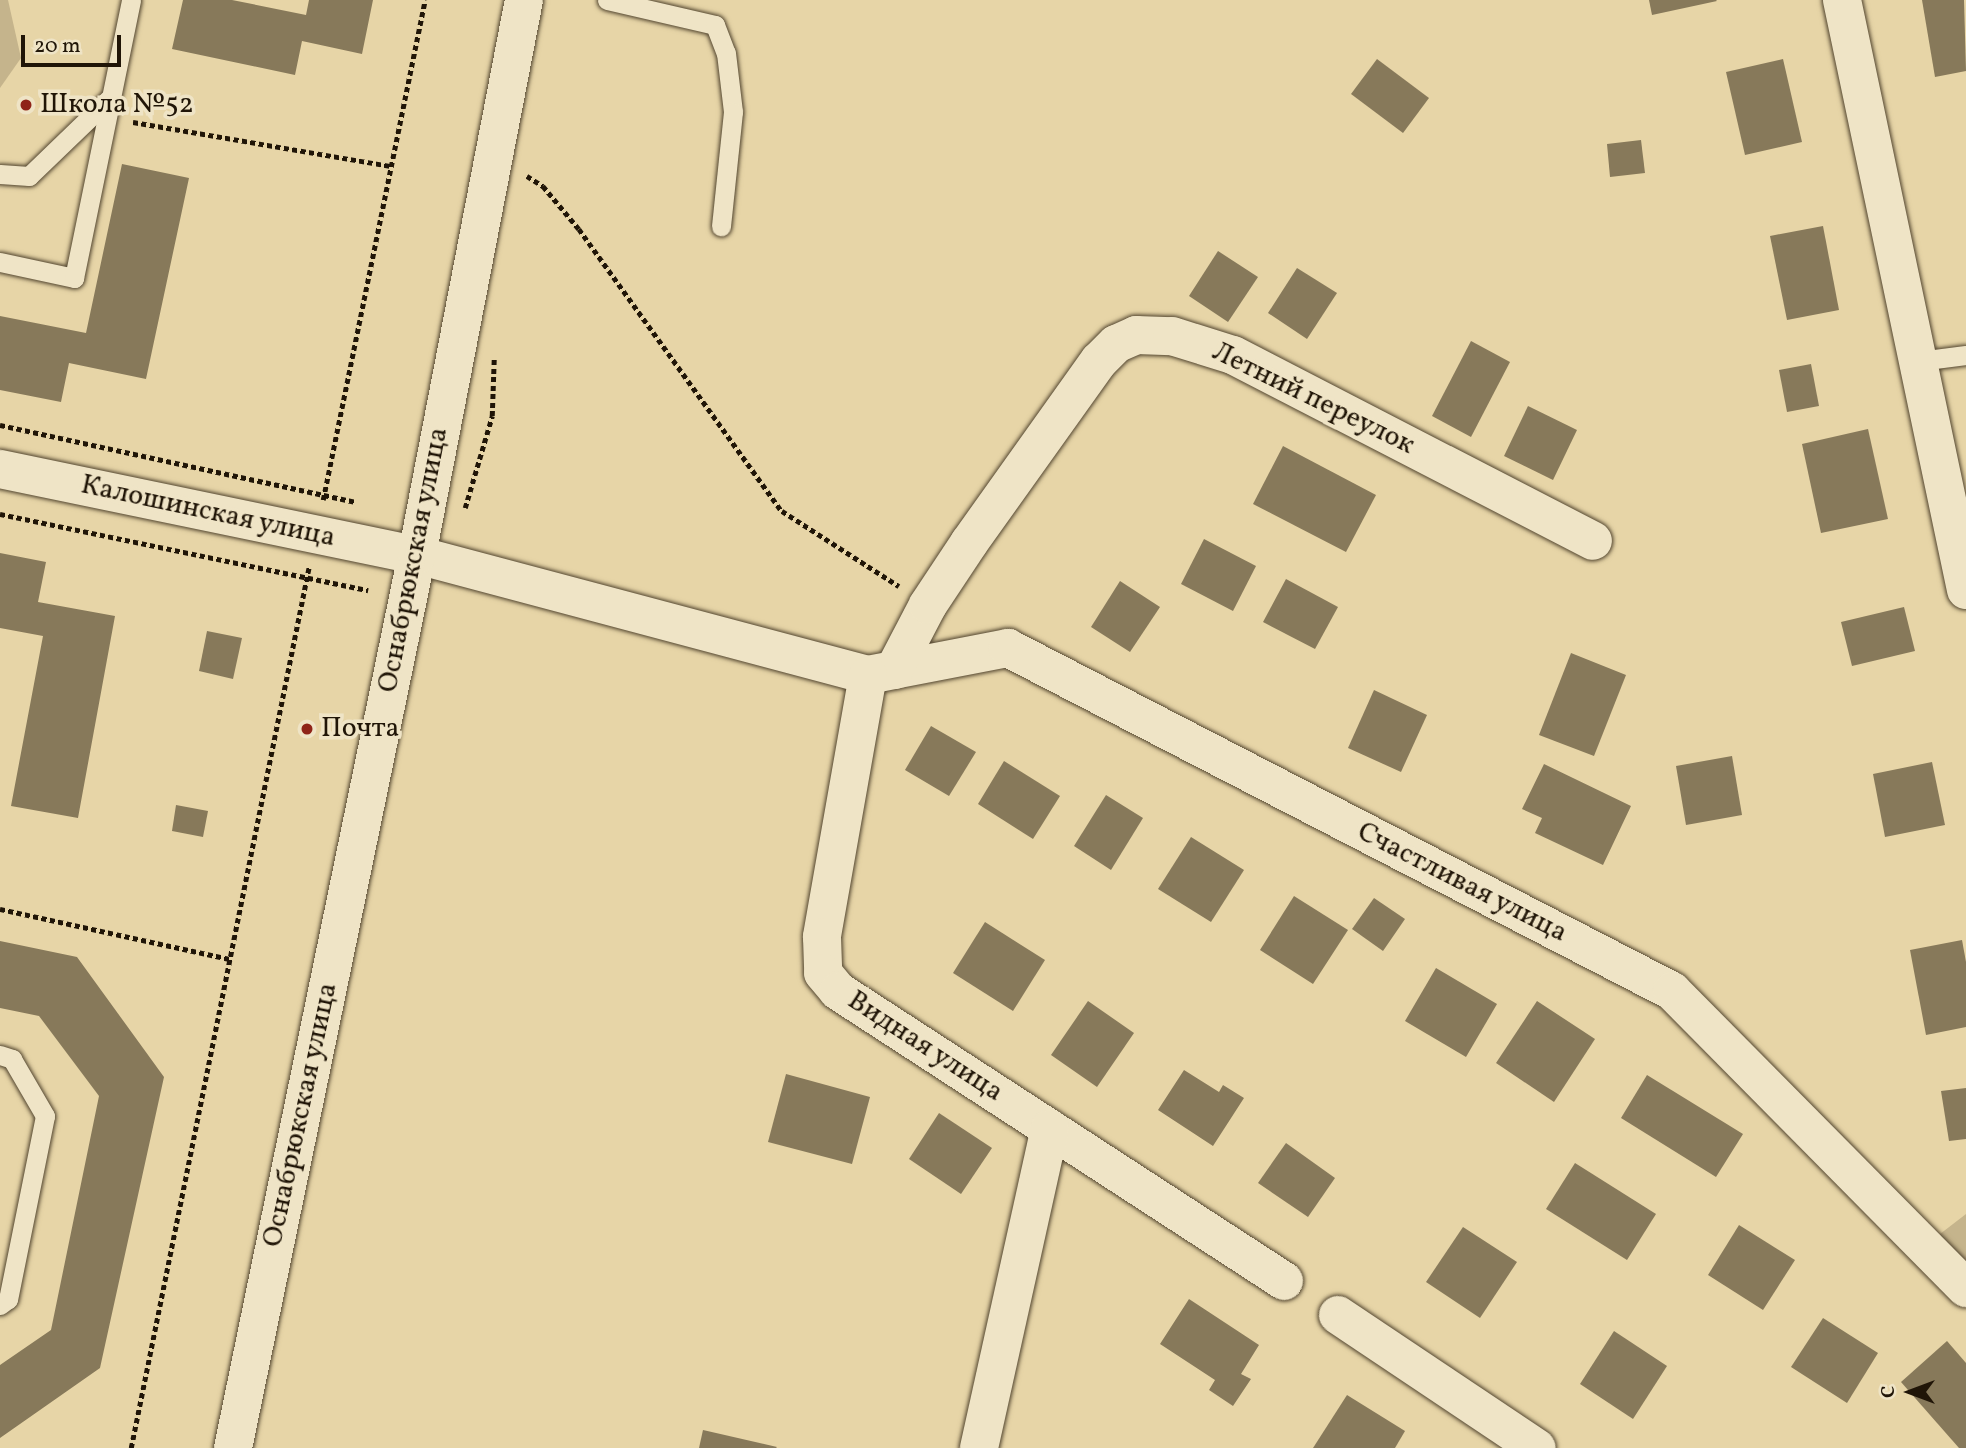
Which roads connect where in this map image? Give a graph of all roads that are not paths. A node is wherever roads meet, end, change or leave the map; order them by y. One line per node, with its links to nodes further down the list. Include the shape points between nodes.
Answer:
1 (131, 0): 5 (lane)
2 (524, 0): 13 (street, Оснабрюкская улица)
3 (607, 0): 7 (lane, via 715,25 726,53 733,111)
4 (1842, 0): 10 (street)
5 (111, 97): 6 (lane, via 29,176); 8 (lane, via 74,278)
6 (0, 174)
7 (721, 226)
8 (0, 262)
9 (1966, 355): 10 (lane)
10 (1919, 361): 14 (street)
11 (0, 469): 13 (street, Калошинская улица)
12 (1593, 541): 15 (street, Летний переулок, via 1233,355 1172,336 1136,335 1116,344 1099,361)
13 (416, 555): 15 (street, Калошинская улица); 22 (street, Оснабрюкская улица)
14 (1966, 590)
15 (881, 673): 17 (street, Видная улица, via 822,937 823,973 838,991); 19 (street, Счастливая улица, via 1008,648 1672,991)
16 (0, 1055): 20 (lane, via 12,1059 45,1116 8,1299)
17 (1050, 1129): 18 (street, Видная улица); 23 (street)
18 (1284, 1281)
19 (1966, 1288)
20 (0, 1305)
21 (1338, 1315): 24 (street)
22 (233, 1448)
23 (979, 1448)
24 (1537, 1448)

